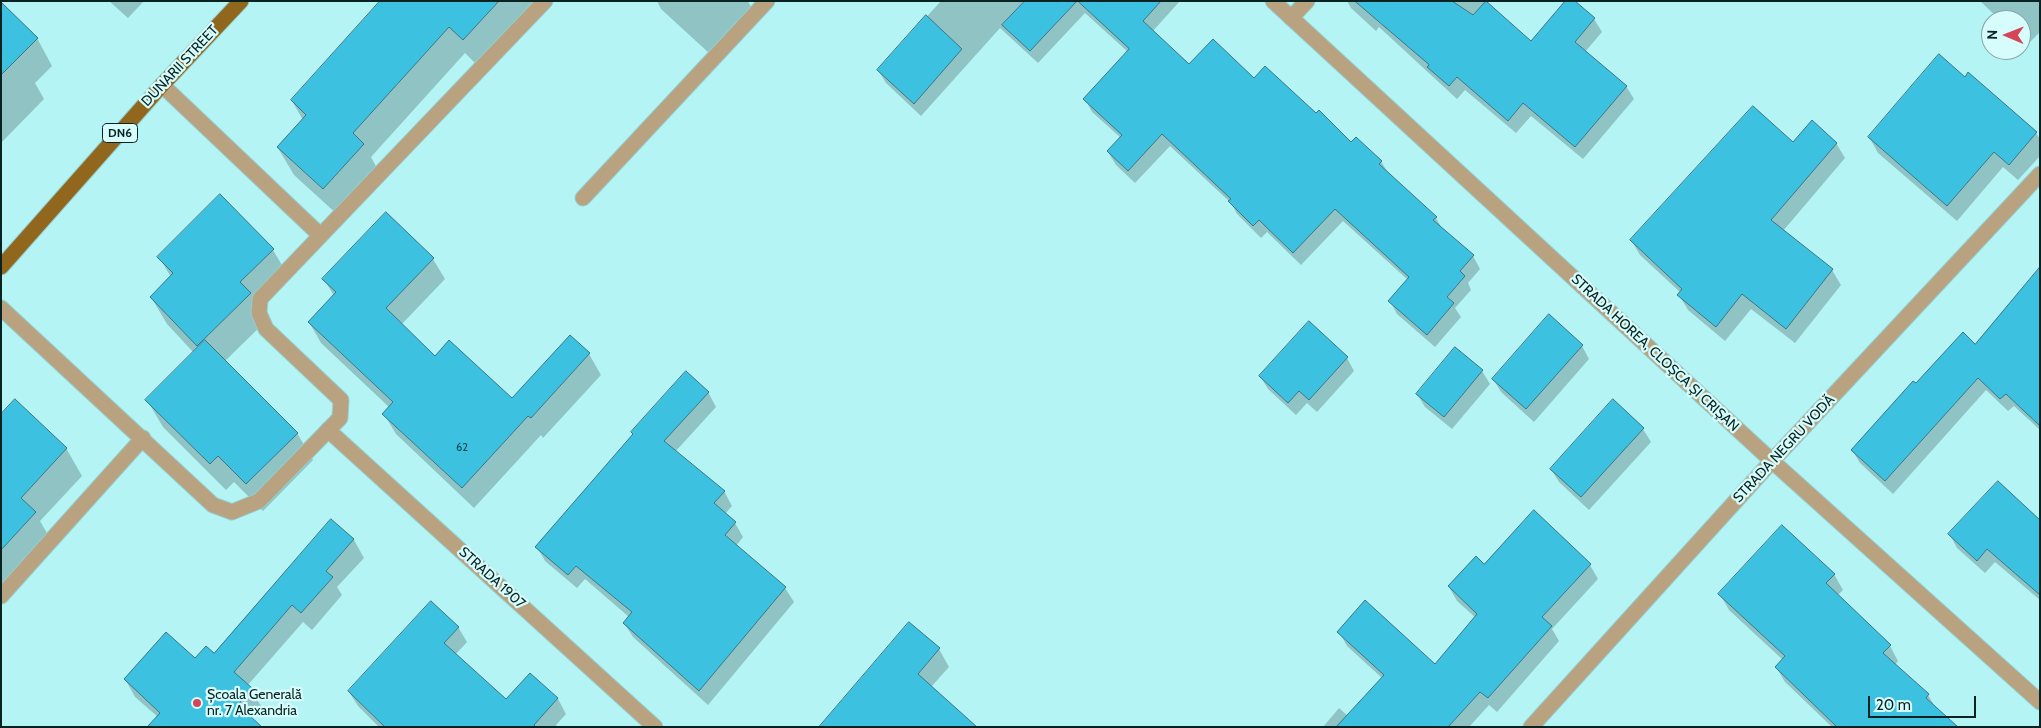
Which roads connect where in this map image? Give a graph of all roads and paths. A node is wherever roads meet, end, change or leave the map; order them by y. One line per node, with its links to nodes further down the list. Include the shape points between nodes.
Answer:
1 (241, 1): 7 (main road, DUNARII STREET / DN6)
2 (545, 1): 10 (street)
3 (767, 1): 9 (street)
4 (1273, 1): 6 (street, STRADA HOREA, CLOŞCA ŞI CRIŞAN)
5 (1307, 1): 6 (street)
6 (1291, 18): 15 (street, STRADA HOREA, CLOŞCA ŞI CRIŞAN)
7 (162, 85): 10 (street); 11 (main road, DUNARII STREET / DN6)
8 (2040, 174): 15 (street, STRADA NEGRU VODĂ)
9 (583, 198)
10 (320, 235): 13 (street, via 260,300 259,313 266,329 341,400 340,418)
11 (1, 267)
12 (1, 308): 14 (street)
13 (328, 430): 14 (street, via 259,501 232,512 213,505); 18 (street, STRADA 1907)
14 (143, 438): 16 (street)
15 (1772, 461): 17 (street, STRADA HOREA, CLOŞCA ŞI CRIŞAN); 19 (street, STRADA NEGRU VODĂ)
16 (1, 596)
17 (2040, 702)
18 (655, 727)
19 (1531, 727)

